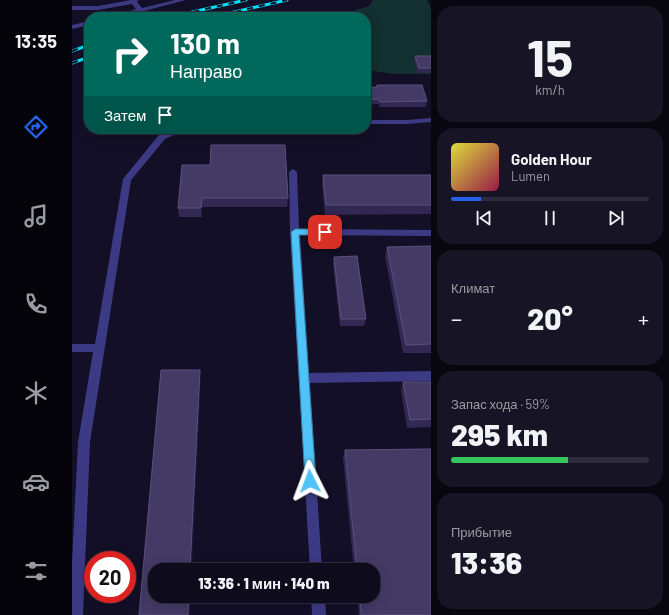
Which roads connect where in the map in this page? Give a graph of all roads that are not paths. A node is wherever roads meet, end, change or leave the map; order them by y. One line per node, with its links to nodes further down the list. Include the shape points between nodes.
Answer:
1 (183, 0): 4 (street)
2 (134, 1): 3 (street, via 98,8); 4 (street)
3 (72, 8)
4 (141, 10): 5 (street)
5 (133, 12)
6 (84, 24): 7 (street)
7 (72, 27)
8 (431, 120): 9 (street)
9 (371, 122)
10 (170, 134): 15 (street, via 162,137 127,179)
11 (293, 172): 12 (street)
12 (295, 232): 13 (street); 17 (street)
13 (431, 233)
14 (72, 348): 15 (street)
15 (99, 348): 20 (street, via 84,442)
16 (431, 376): 17 (street)
17 (304, 378): 18 (street)
18 (316, 563)
19 (318, 603): 21 (street)
20 (76, 615)
21 (319, 615)

